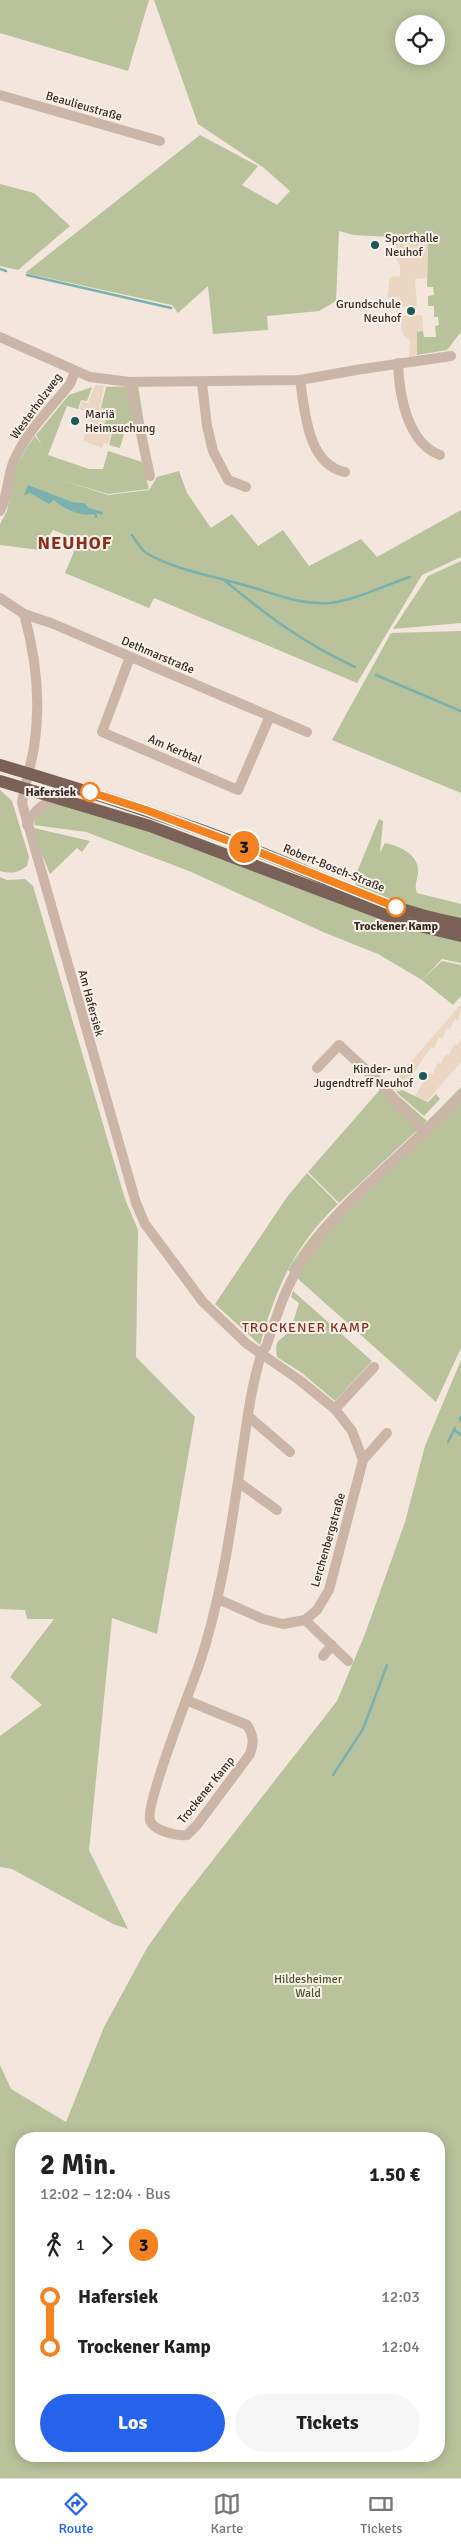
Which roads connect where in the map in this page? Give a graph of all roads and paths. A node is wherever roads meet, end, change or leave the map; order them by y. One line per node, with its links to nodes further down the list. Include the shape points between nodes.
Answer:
1 (0, 95): 2 (street, Beaulieustraße)
2 (160, 141)
3 (0, 337): 6 (street)
4 (451, 356): 5 (street)
5 (398, 363): 7 (street); 10 (street, via 399,385 409,420 430,451)
6 (75, 372): 8 (street, via 100,380); 14 (street, Westerholzweg, via 70,384 18,453)
7 (300, 380): 9 (street); 11 (street, via 309,430 316,448 325,461)
8 (130, 382): 9 (street); 12 (street)
9 (202, 383): 13 (street, via 213,451 228,480)
10 (440, 455)
11 (345, 472)
12 (150, 476)
13 (246, 487)
14 (0, 511)
15 (0, 598): 16 (street, Dethmarstraße)
16 (24, 614): 17 (street, Dethmarstraße); 21 (street, Am Hafersiek, via 33,649 36,700 34,748)
17 (130, 657): 18 (street, Dethmarstraße); 18 (street, Am Kerbtal, via 102,732 238,790)
18 (270, 716): 19 (street, Dethmarstraße)
19 (307, 732)
20 (0, 765): 21 (main road, Robert-Bosch-Straße)
21 (28, 773): 23 (street, Am Hafersiek); 26 (main road, Robert-Bosch-Straße, via 146,810 392,905)
22 (0, 781): 23 (main road, Robert-Bosch-Straße)
23 (24, 788): 24 (main road, Robert-Bosch-Straße); 25 (street, Am Hafersiek, via 22,803)
24 (65, 799): 25 (street, via 44,804); 27 (main road, Robert-Bosch-Straße, via 237,857 408,923)
25 (26, 825): 31 (street, Am Hafersiek, via 128,1179 145,1224 203,1302 247,1344)
26 (461, 924)
27 (461, 936)
28 (318, 1068): 30 (street, via 339,1045 379,1082)
29 (461, 1095): 30 (street, Trockener Kamp)
30 (425, 1133): 31 (street, Trockener Kamp, via 345,1205 313,1244 290,1283)
31 (262, 1352): 33 (street); 34 (street, Trockener Kamp)
32 (374, 1367): 33 (street)
33 (335, 1409): 37 (street, via 352,1431)
34 (248, 1416): 36 (street); 38 (street, Trockener Kamp)
35 (387, 1433): 37 (street, Lerchenbergstraße)
36 (290, 1452)
37 (363, 1460): 41 (street, Lerchenbergstraße, via 329,1590 317,1610)
38 (238, 1482): 39 (street); 40 (street, Trockener Kamp)
39 (277, 1510)
40 (218, 1599): 41 (street, via 263,1619 283,1624); 45 (street, Trockener Kamp)
41 (304, 1620): 42 (street)
42 (332, 1646): 43 (street); 44 (street)
43 (323, 1656)
44 (348, 1661)
45 (186, 1700): 45 (street, Trockener Kamp, via 149,1819 153,1825 178,1836 186,1835 197,1825 254,1744 253,1734 247,1725)

